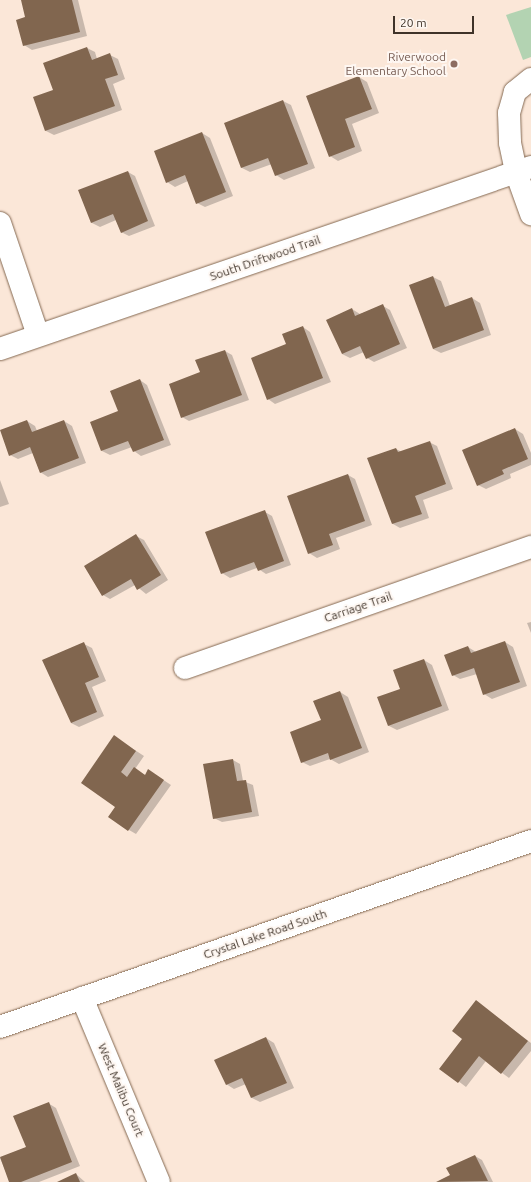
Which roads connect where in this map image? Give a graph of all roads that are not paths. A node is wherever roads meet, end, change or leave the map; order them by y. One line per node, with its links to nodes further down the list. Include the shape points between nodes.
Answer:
1 (531, 79): 2 (street, via 515,92 509,113 510,143)
2 (523, 169): 3 (street); 5 (street, South Driftwood Trail)
3 (531, 214)
4 (0, 223): 5 (street)
5 (38, 335): 6 (street, South Driftwood Trail)
6 (0, 349)
7 (531, 547): 8 (street, Carriage Trail)
8 (185, 668)
9 (531, 840): 10 (street, Crystal Lake Road South)
10 (82, 998): 11 (street, Crystal Lake Road South); 12 (street, West Malibu Court)
11 (0, 1027)
12 (159, 1182)

